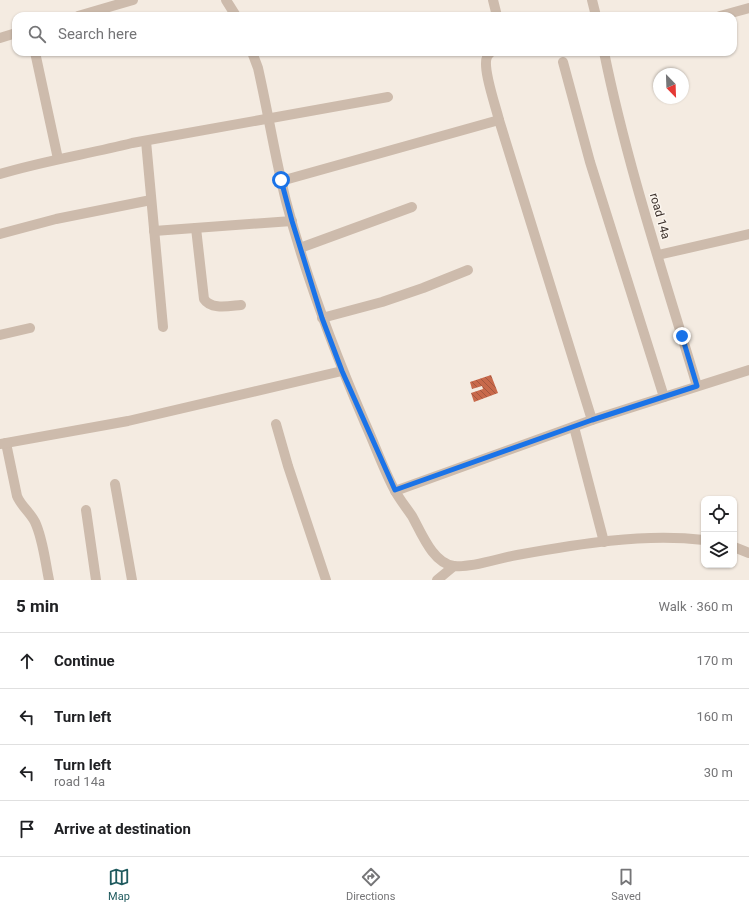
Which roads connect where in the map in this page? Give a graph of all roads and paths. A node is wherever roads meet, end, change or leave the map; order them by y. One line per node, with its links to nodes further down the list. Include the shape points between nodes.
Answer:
1 (133, 0): 6 (street)
2 (226, 0): 7 (street)
3 (492, 0): 8 (street)
4 (592, 0): 9 (street)
5 (749, 8): 10 (street)
6 (92, 12)
7 (234, 12)
8 (496, 12)
9 (595, 12)
10 (734, 12)
11 (12, 35): 12 (street)
12 (0, 38)
13 (36, 56): 22 (street)
14 (254, 56): 19 (street)
15 (488, 56): 20 (street, via 488,77)
16 (605, 56): 33 (street, road 14a, via 614,100)
17 (563, 62): 43 (street, via 590,162)
18 (388, 97): 19 (street)
19 (269, 119): 21 (street); 24 (street)
20 (499, 120): 24 (street); 44 (street)
21 (146, 141): 22 (street); 25 (street)
22 (58, 159): 23 (street)
23 (0, 174)
24 (281, 180): 27 (street)
25 (151, 200): 29 (street); 30 (street, via 56,219)
26 (412, 207): 32 (street)
27 (292, 221): 28 (street); 32 (street)
28 (196, 228): 29 (street); 35 (street, via 204,299 207,304 213,306)
29 (154, 231): 37 (street)
30 (0, 234)
31 (749, 234): 33 (street)
32 (300, 248): 36 (street)
33 (658, 255): 42 (street, road 14a)
34 (468, 270): 36 (street, via 382,302)
35 (241, 305)
36 (322, 318): 41 (street)
37 (163, 326)
38 (30, 328): 39 (street)
39 (0, 335)
40 (749, 370): 42 (street)
41 (342, 371): 47 (street, via 128,421); 49 (street)
42 (697, 386): 43 (street)
43 (664, 397): 44 (street)
44 (592, 420): 46 (street)
45 (276, 424): 59 (street)
46 (574, 427): 49 (street); 52 (street)
47 (3, 444): 56 (street, via 17,496 36,524)
48 (115, 484): 58 (street)
49 (395, 490): 55 (street, via 428,546 444,563)
50 (86, 510): 57 (street)
51 (701, 540): 52 (street, via 677,538)
52 (604, 542): 55 (street)
53 (737, 548): 54 (street)
54 (749, 553)
55 (454, 566): 60 (street)
56 (49, 580)
57 (96, 580)
58 (132, 580)
59 (326, 580)
60 (437, 580)

